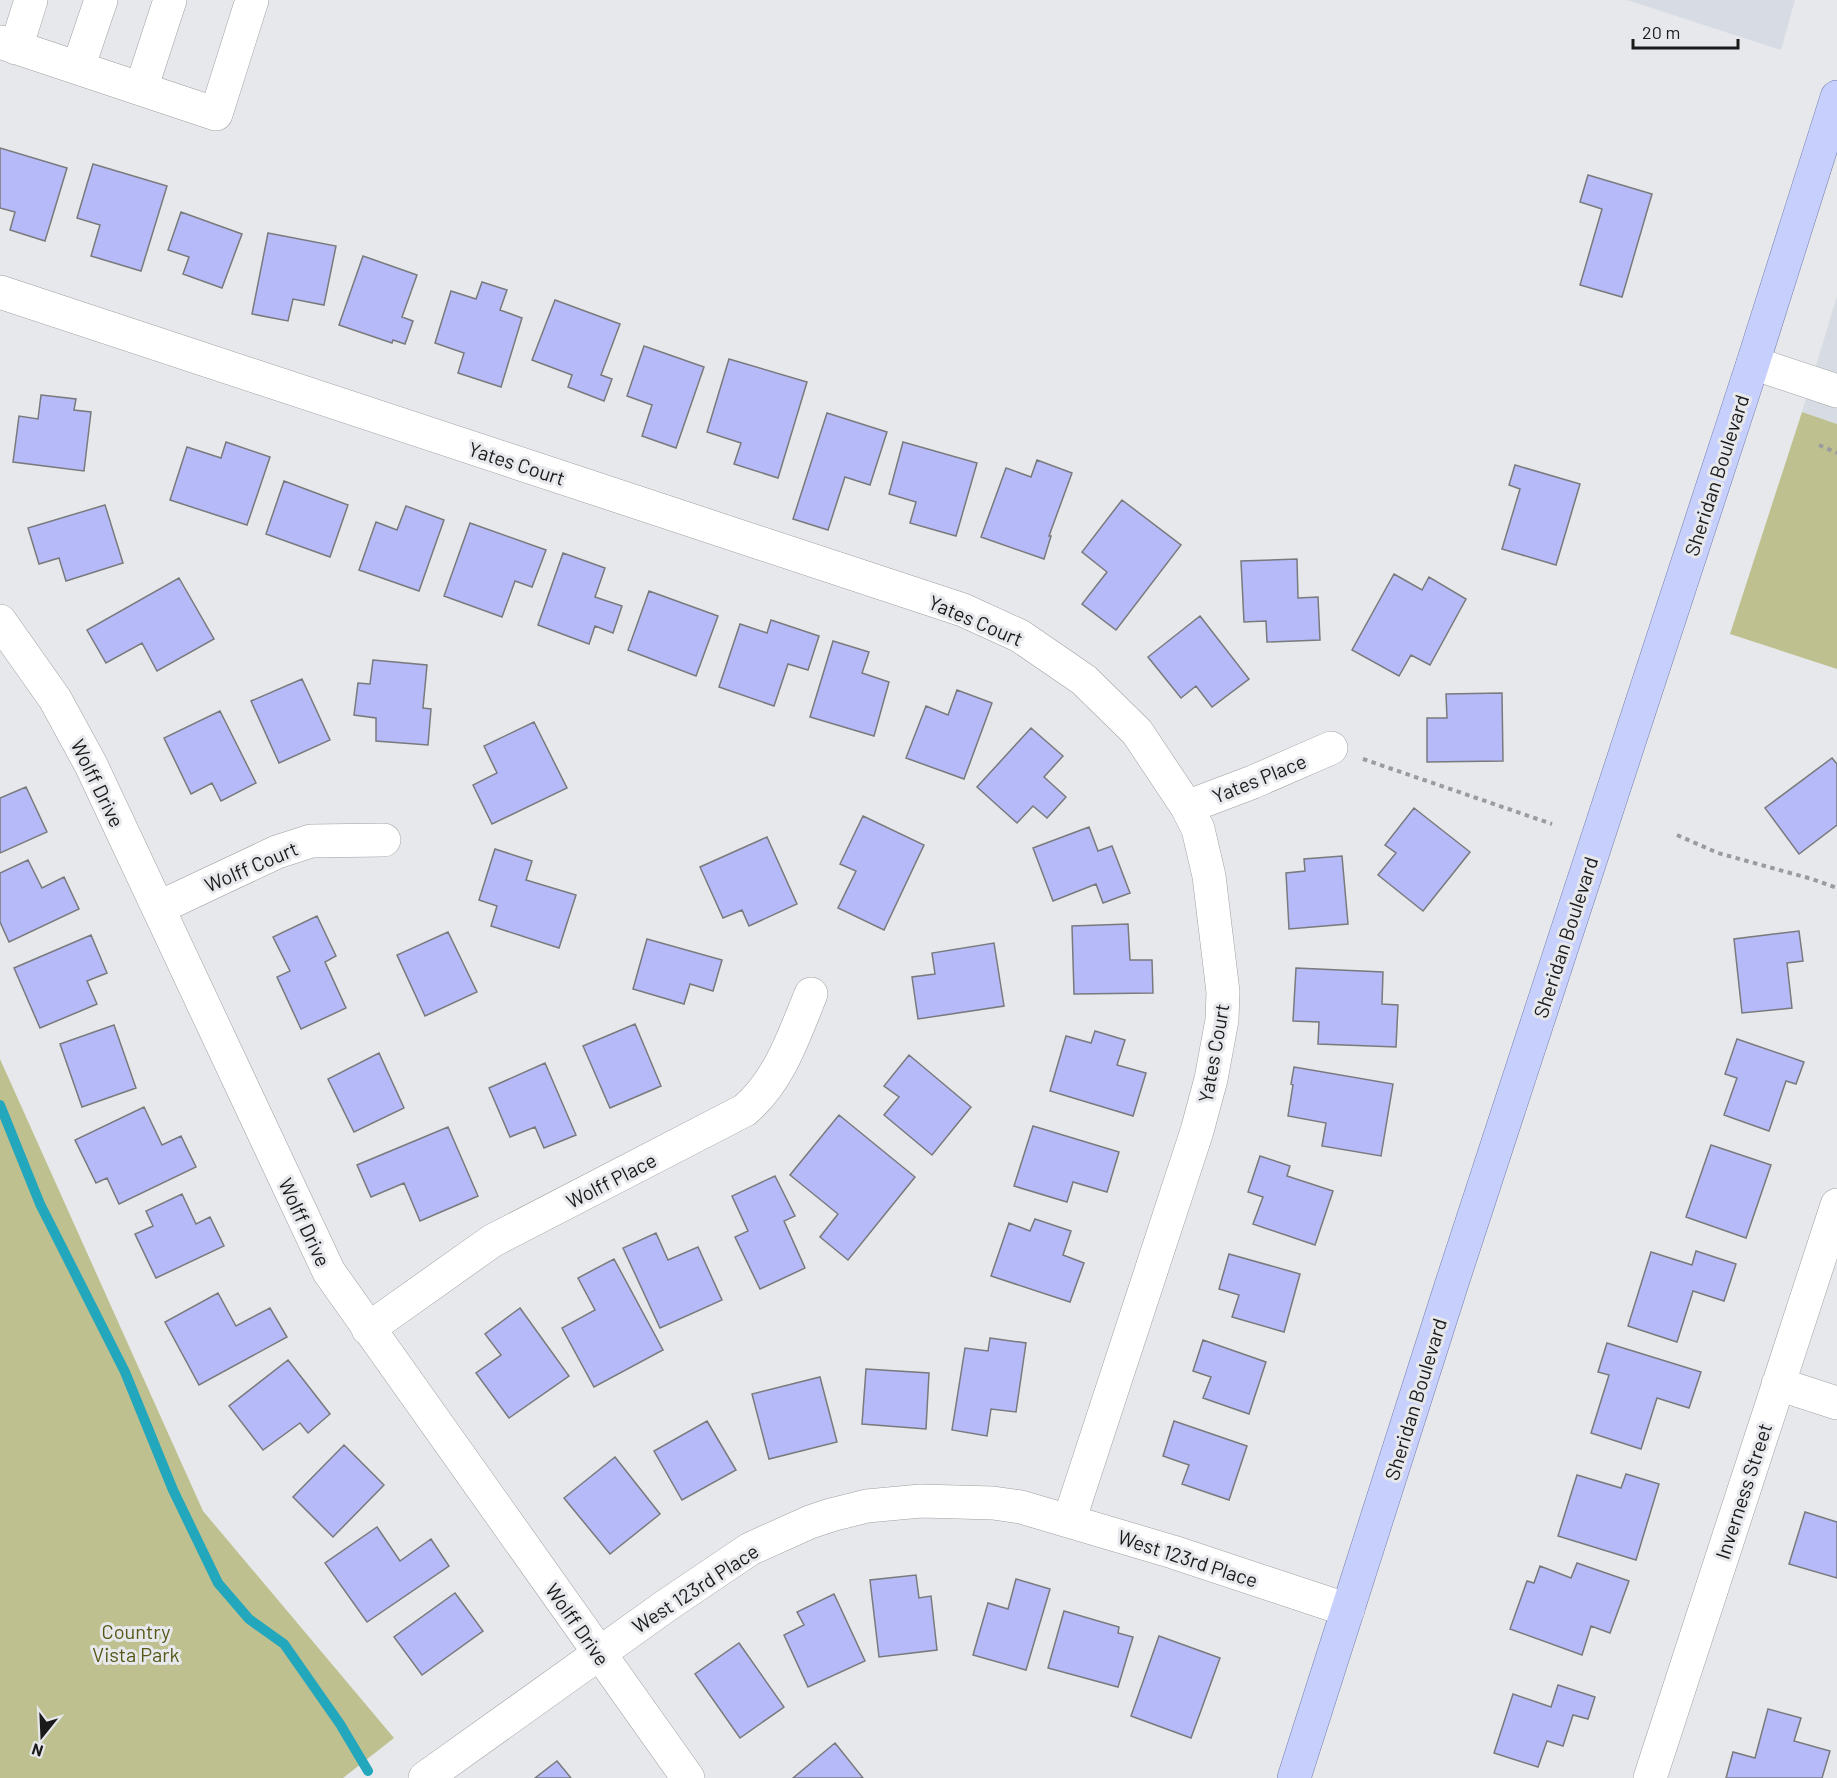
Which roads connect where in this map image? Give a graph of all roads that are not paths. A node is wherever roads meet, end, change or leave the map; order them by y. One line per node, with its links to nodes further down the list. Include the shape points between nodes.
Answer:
1 (31, 0): 5 (street)
2 (100, 0): 6 (street)
3 (170, 0): 7 (street)
4 (252, 0): 7 (street, via 216,114)
5 (8, 45): 6 (street)
6 (78, 68): 7 (street)
7 (141, 89)
8 (1837, 97): 10 (main road, Sheridan Boulevard)
9 (0, 292): 14 (street, Yates Court, via 963,610 1020,636 1084,680 1137,732)
10 (1753, 363): 11 (street); 23 (main road, Sheridan Boulevard)
11 (1837, 391)
12 (0, 621): 16 (street, Wolff Drive, via 60,708)
13 (1331, 748): 14 (street, Yates Place)
14 (1187, 807): 22 (street, Yates Court, via 1198,829 1209,876 1223,992 1222,1020 1197,1131)
15 (384, 840): 16 (street, Wolff Court, via 311,842 277,852)
16 (158, 908): 19 (street, Wolff Drive, via 329,1272)
17 (811, 994): 19 (street, Wolff Place, via 770,1084 746,1110 492,1241)
18 (1837, 1205): 20 (street, Inverness Street)
19 (368, 1329): 24 (street, Wolff Drive)
20 (1778, 1384): 21 (street); 28 (street, Inverness Street)
21 (1837, 1403)
22 (1069, 1521): 23 (street, West 123rd Place); 24 (street, West 123rd Place, via 993,1503 921,1501 867,1506 831,1515 750,1549)
23 (1348, 1610): 27 (main road, Sheridan Boulevard)
24 (599, 1653): 25 (street, West 123rd Place); 26 (street, Wolff Drive)
25 (425, 1778)
26 (688, 1778)
27 (1293, 1778)
28 (1650, 1778)

